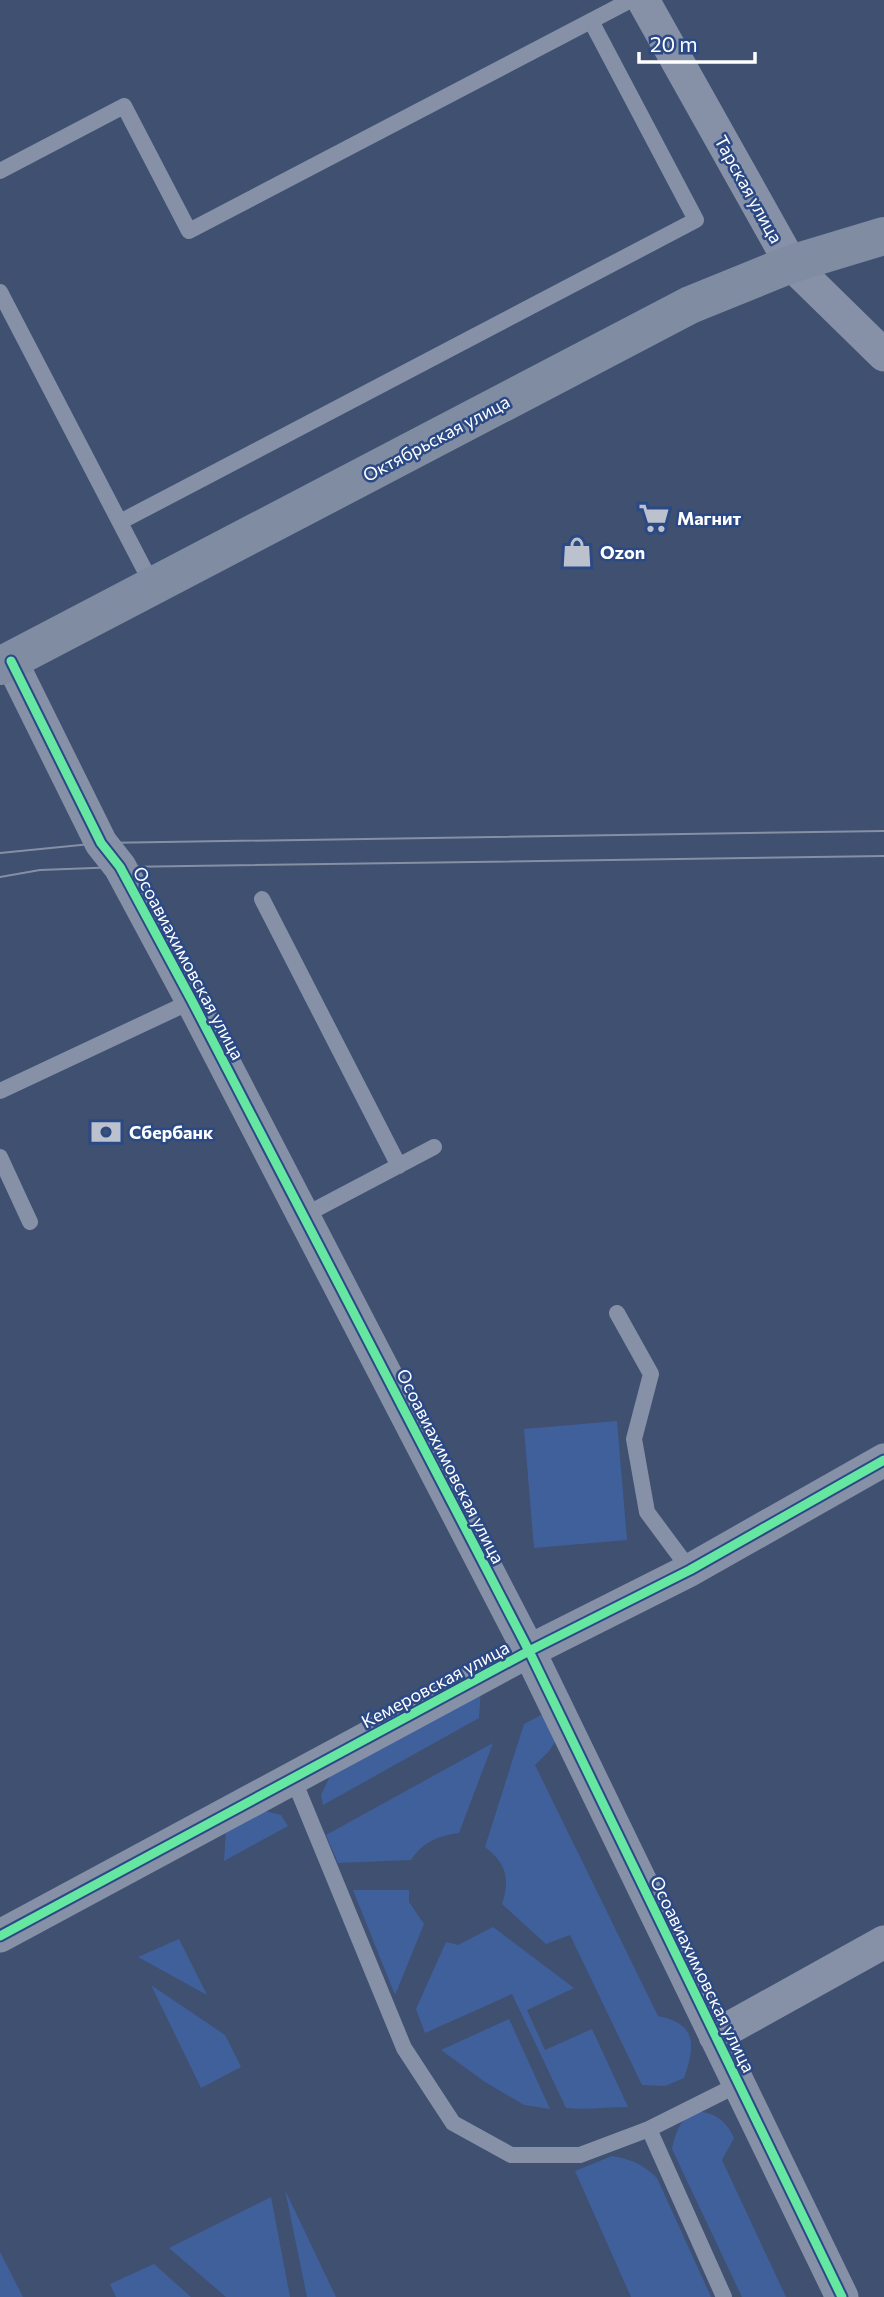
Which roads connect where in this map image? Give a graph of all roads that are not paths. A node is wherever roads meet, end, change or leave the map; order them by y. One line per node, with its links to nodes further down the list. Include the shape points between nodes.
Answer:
1 (631, 0): 3 (lane)
2 (643, 0): 6 (street, Тарская улица)
3 (591, 21): 4 (lane, via 190,231 124,106); 9 (lane, via 696,220)
4 (0, 171)
5 (884, 236): 6 (street, Октябрьская улица)
6 (791, 264): 8 (street, Тарская улица); 10 (street, Октябрьская улица, via 690,305)
7 (0, 292): 9 (lane)
8 (884, 355)
9 (120, 522): 10 (lane)
10 (153, 586): 11 (street, Октябрьская улица)
11 (5, 663): 13 (street, Осоавиахимовская улица)
12 (262, 899): 17 (lane)
13 (192, 1001): 14 (lane); 18 (street, Осоавиахимовская улица)
14 (0, 1091)
15 (434, 1147): 17 (lane)
16 (0, 1157): 19 (lane)
17 (399, 1166): 18 (lane)
18 (303, 1216): 23 (street, Осоавиахимовская улица)
19 (30, 1222)
20 (617, 1313): 22 (lane, via 651,1374 635,1439 647,1512)
21 (884, 1460): 22 (street, Кемеровская улица)
22 (690, 1570): 23 (street, Кемеровская улица)
23 (529, 1651): 24 (street, Кемеровская улица); 27 (street, Осоавиахимовская улица)
24 (293, 1778): 25 (street, Кемеровская улица); 29 (lane, via 404,2048 453,2123 511,2155 580,2155)
25 (0, 1936)
26 (884, 1942): 27 (street)
27 (715, 2036): 28 (street, Осоавиахимовская улица)
28 (739, 2084): 29 (lane); 31 (street, Осоавиахимовская улица)
29 (649, 2129): 30 (lane)
30 (724, 2297)
31 (842, 2297)

